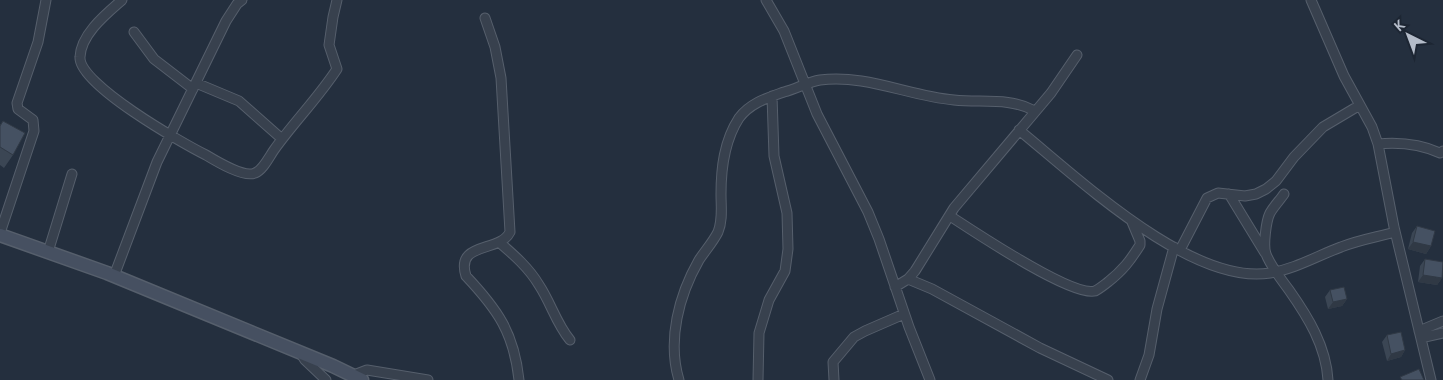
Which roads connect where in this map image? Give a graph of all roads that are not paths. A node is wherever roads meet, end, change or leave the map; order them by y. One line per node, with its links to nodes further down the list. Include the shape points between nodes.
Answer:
1 (46, 0): 26 (street, via 37,48 17,103 18,109 33,120 34,131)
2 (122, 0): 16 (street, via 85,40 79,59 81,66 122,104)
3 (242, 0): 11 (street, via 226,21)
4 (338, 0): 17 (street, via 329,44 337,69)
5 (766, 0): 10 (street, via 784,32)
6 (1311, 0): 13 (street)
7 (485, 18): 27 (street, via 495,47 500,78 507,177 510,232)
8 (134, 32): 11 (street, via 154,59)
9 (1077, 55): 14 (street)
10 (805, 85): 12 (street); 14 (street, via 818,80 860,81 937,98 1019,104); 34 (street, via 868,212)
11 (194, 86): 16 (street); 17 (street, via 239,101)
12 (772, 96): 45 (street, via 746,110 735,125 726,148 721,173 720,227 689,280 678,308 675,362); 46 (street, via 774,156 786,213 788,248 785,271 769,300 758,333)
13 (1360, 105): 18 (street); 21 (street, via 1323,127 1266,190 1245,196)
14 (1035, 111): 15 (street)
15 (1019, 130): 23 (street); 24 (street)
16 (170, 135): 17 (street, via 246,174 259,171); 32 (street)
17 (282, 139)
18 (1378, 144): 19 (street, via 1416,145 1440,154); 25 (street)
19 (1443, 151)
20 (72, 174): 29 (street)
21 (1229, 194): 28 (street, via 1218,193 1207,198); 30 (street)
22 (1284, 194): 30 (street, via 1270,214)
23 (950, 216): 24 (street, via 1032,268 1089,291 1095,291 1119,273 1136,252 1140,241); 33 (street)
24 (1132, 222): 28 (street)
25 (1396, 232): 31 (street, via 1342,247); 38 (street)
26 (0, 234): 29 (street)
27 (499, 242): 39 (street, via 540,286 559,326); 44 (street, via 470,254 464,269 504,324 513,346)
28 (1177, 249): 31 (street, via 1229,271 1248,274); 50 (street, via 1157,309 1149,355)
29 (48, 252): 32 (street)
30 (1265, 253): 31 (street)
31 (1276, 272): 51 (street, via 1303,310 1323,350)
32 (114, 276): 40 (street)
33 (908, 279): 34 (street); 49 (street)
34 (894, 287): 35 (street)
35 (904, 314): 47 (street, via 854,337 833,362); 48 (street)
36 (1443, 321): 38 (street)
37 (1443, 333): 38 (street)
38 (1420, 334): 52 (street)
39 (570, 340)
40 (300, 352): 41 (street); 42 (street)
41 (358, 378): 43 (street, via 367,370)
42 (326, 380)
43 (428, 380)
44 (519, 380)
45 (679, 380)
46 (758, 380)
47 (834, 380)
48 (930, 380)
49 (1108, 380)
50 (1140, 380)
51 (1328, 380)
52 (1431, 380)

